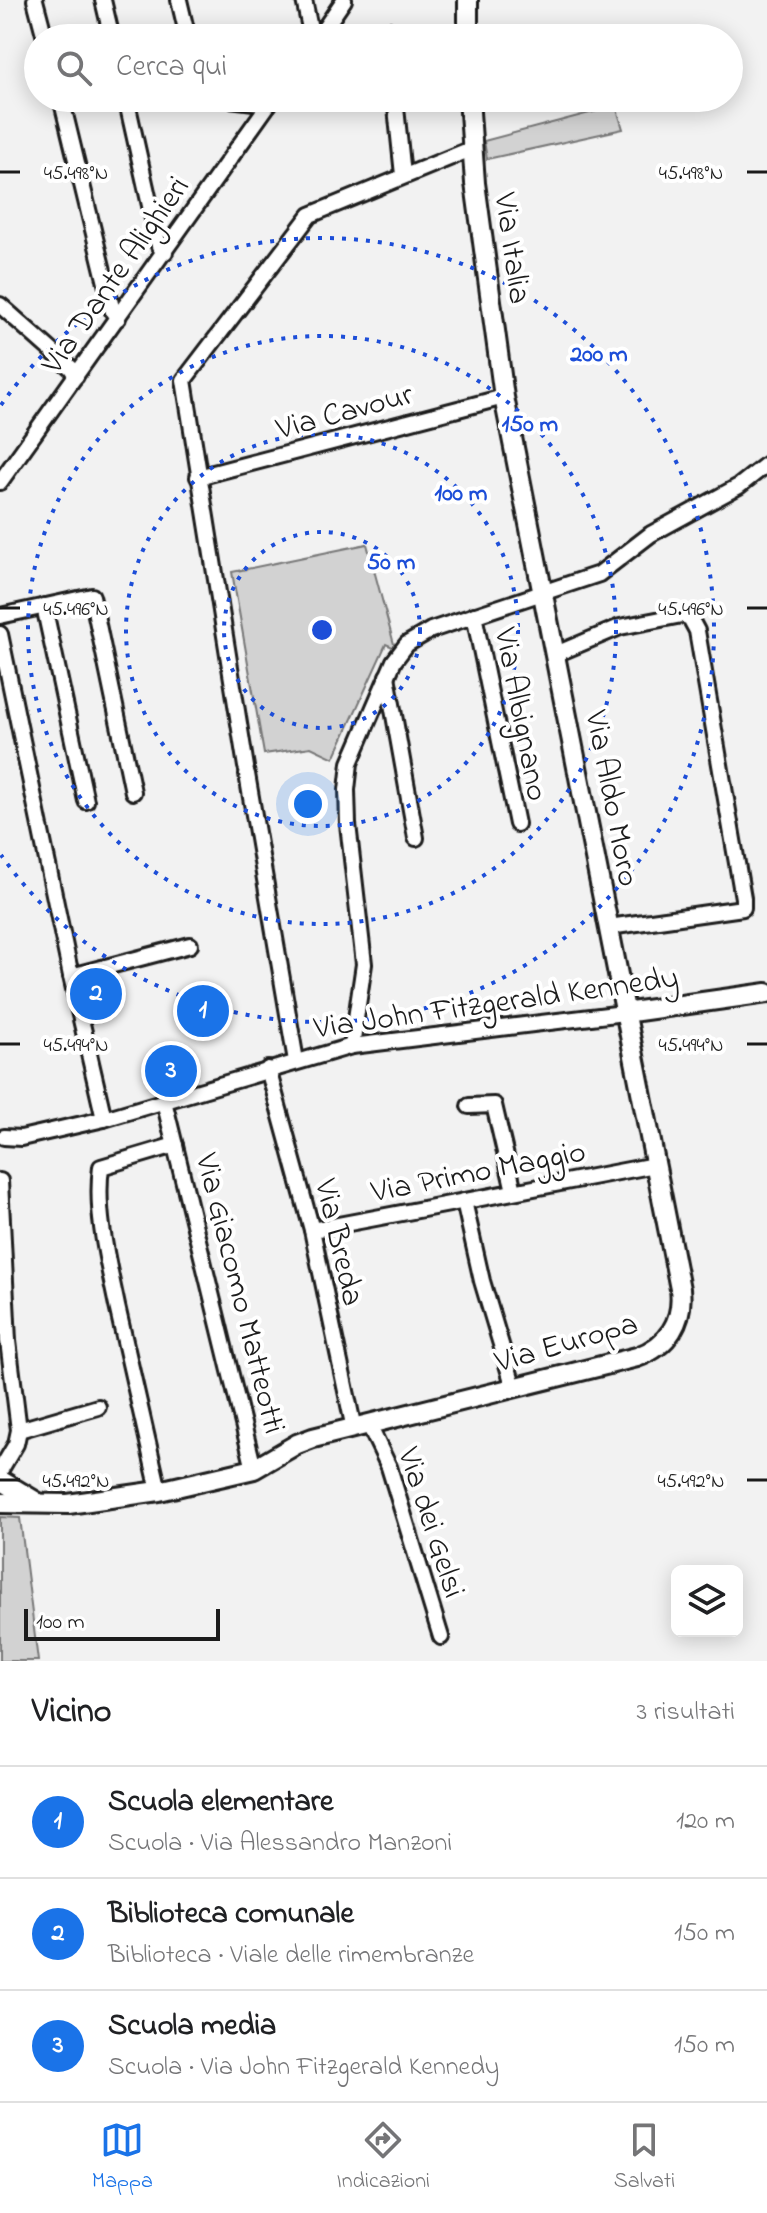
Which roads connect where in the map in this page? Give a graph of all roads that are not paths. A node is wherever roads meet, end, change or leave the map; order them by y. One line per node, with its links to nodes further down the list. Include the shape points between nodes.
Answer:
1 (35, 0): 7 (street)
2 (103, 0): 8 (street)
3 (179, 0): 9 (street)
4 (304, 0): 10 (street)
5 (344, 0): 11 (street)
6 (468, 0): 12 (street)
7 (41, 24)
8 (109, 24)
9 (185, 24)
10 (311, 24)
11 (326, 24)
12 (468, 24)
13 (65, 112): 22 (street)
14 (129, 112): 20 (street, via 159,246)
15 (263, 112): 20 (street, Via Dante Alighieri)
16 (396, 112): 19 (street)
17 (470, 112): 18 (street, Via Italia)
18 (471, 149): 19 (street); 24 (street, Via Italia)
19 (403, 175): 26 (street, via 310,215 193,366 184,390)
20 (165, 252): 22 (street, Via Dante Alighieri)
21 (0, 305): 23 (street)
22 (118, 318): 23 (street, Via Dante Alighieri)
23 (76, 376): 27 (street, Via Dante Alighieri)
24 (504, 397): 26 (street, Via Cavour); 28 (street, Via Italia)
25 (767, 464): 28 (street, Via Albignano, via 739,486 651,534 599,574)
26 (198, 477): 45 (street)
27 (0, 482)
28 (542, 594): 30 (street, Via Albignano); 33 (street, Via Aldo Moro)
29 (44, 606): 31 (street); 35 (street, via 92,596); 36 (street)
30 (474, 615): 34 (street, Via Albignano, via 407,644); 37 (street, Via Albignano)
31 (0, 616)
32 (0, 634): 41 (street)
33 (556, 654): 39 (street, Via Aldo Moro); 39 (street, via 620,627 682,615 697,631 743,908)
34 (387, 676): 38 (street); 44 (street, Via Albignano, via 350,763 347,790 364,964)
35 (133, 792)
36 (86, 801)
37 (517, 824)
38 (416, 838)
39 (609, 927): 43 (street, Via Aldo Moro)
40 (190, 945): 41 (street)
41 (71, 976): 49 (street)
42 (767, 993): 43 (street, Via John Fitzgerald Kennedy)
43 (624, 1013): 44 (street, Via John Fitzgerald Kennedy); 52 (street, Via Europa)
44 (352, 1046): 45 (street, Via John Fitzgerald Kennedy)
45 (296, 1061): 46 (street, Via John Fitzgerald Kennedy)
46 (268, 1069): 47 (street, Via John Fitzgerald Kennedy); 56 (street, Via Breda)
47 (164, 1101): 49 (street, Via John Fitzgerald Kennedy); 51 (street, Via Giacomo Matteotti)
48 (469, 1106): 54 (street, via 494,1105)
49 (104, 1119): 50 (street, Via John Fitzgerald Kennedy, via 21,1138)
50 (1, 1136)
51 (175, 1145): 61 (street, Via Giacomo Matteotti); 63 (street, via 111,1162 101,1167 99,1181 109,1266)
52 (655, 1165): 54 (street, Via Primo Maggio); 57 (street, Via Europa, via 680,1289 672,1332 657,1348 637,1357)
53 (0, 1181): 60 (street, via 8,1341)
54 (514, 1191): 55 (street, Via Primo Maggio)
55 (464, 1201): 56 (street, Via Primo Maggio); 57 (street)
56 (312, 1230): 59 (street, Via Breda)
57 (514, 1388): 59 (street, Via Europa)
58 (98, 1407): 60 (street)
59 (361, 1427): 61 (street, Via Europa, via 297,1444); 66 (street, Via dei Gelsi, via 389,1467)
60 (19, 1430): 62 (street)
61 (254, 1469): 63 (street, Via Giacomo Matteotti)
62 (1, 1478): 64 (street, Via Giacomo Matteotti)
63 (159, 1491): 64 (street, Via Giacomo Matteotti, via 68,1504)
64 (36, 1502): 65 (street, Via Giacomo Matteotti)
65 (0, 1503)
66 (441, 1637)

